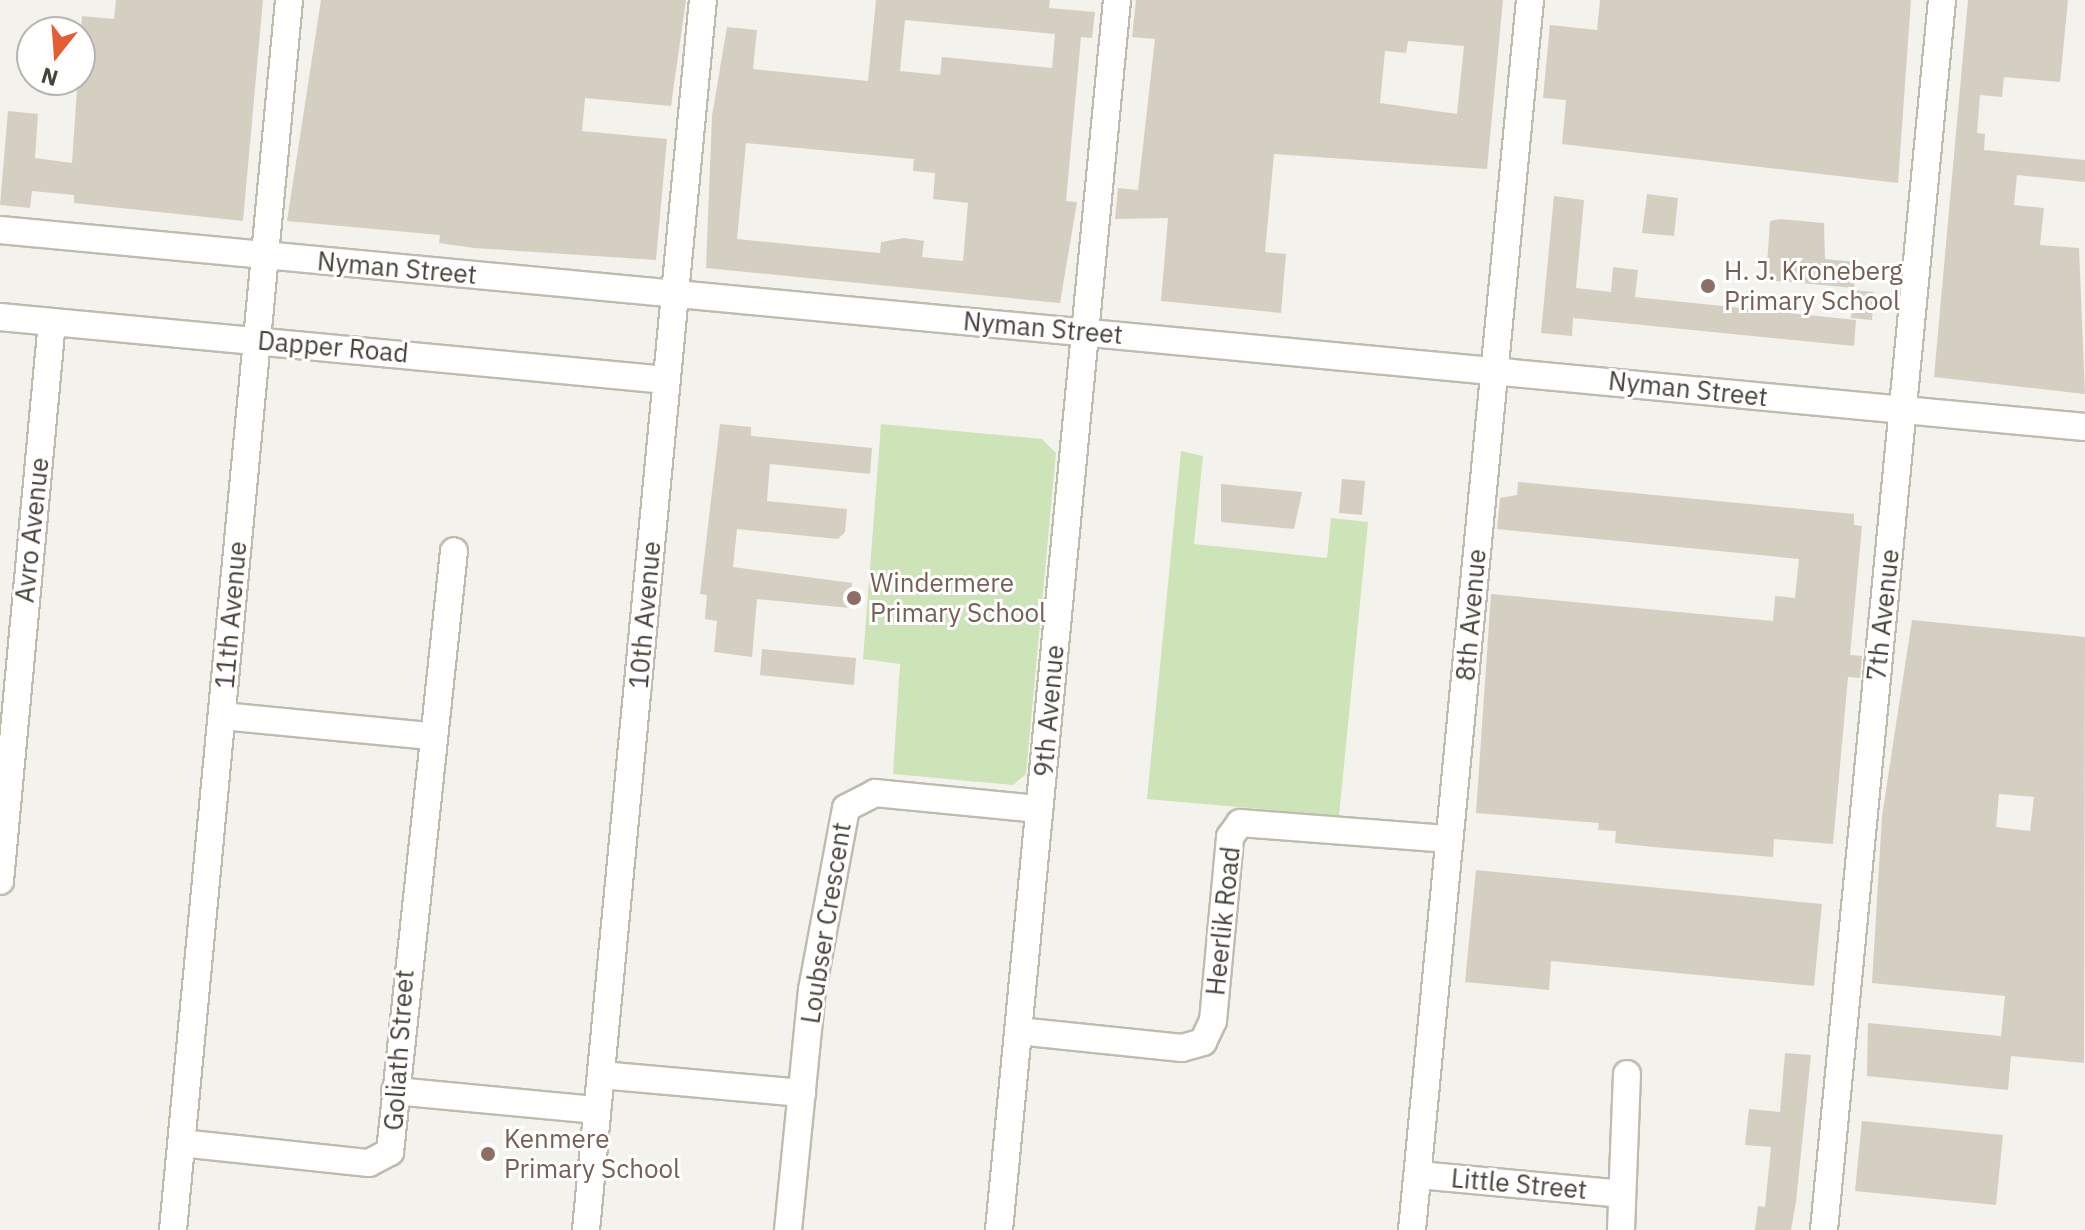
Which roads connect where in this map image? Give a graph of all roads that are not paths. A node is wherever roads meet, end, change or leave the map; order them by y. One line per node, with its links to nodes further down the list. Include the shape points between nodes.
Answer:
1 (289, 0): 7 (street, 11th Avenue)
2 (703, 0): 8 (street, 10th Avenue)
3 (1117, 0): 11 (street, 9th Avenue)
4 (1530, 0): 13 (street, 8th Avenue)
5 (1942, 0): 15 (street, 7th Avenue)
6 (0, 230): 7 (street, Nyman Street)
7 (266, 256): 8 (street, Nyman Street); 12 (street, 11th Avenue)
8 (677, 294): 11 (street, Nyman Street); 14 (street, 10th Avenue)
9 (0, 317): 10 (street, Dapper Road)
10 (52, 322): 12 (street, Dapper Road); 22 (street, Avro Avenue)
11 (1085, 332): 13 (street, Nyman Street); 20 (street, 9th Avenue)
12 (258, 340): 14 (street, Dapper Road); 18 (street, 11th Avenue)
13 (1494, 370): 15 (street, Nyman Street); 21 (street, 8th Avenue)
14 (666, 380): 25 (street, 10th Avenue)
15 (1903, 410): 16 (street, Nyman Street); 38 (street, 7th Avenue)
16 (2085, 427)
17 (454, 551): 19 (street, Goliath Street)
18 (222, 716): 19 (street); 29 (street, 11th Avenue)
19 (431, 736): 26 (street, Goliath Street)
20 (1039, 809): 23 (street, 9th Avenue); 27 (street, Loubser Crescent, via 875,793 850,803 812,990)
21 (1449, 839): 23 (street, Heerlik Road, via 1240,823 1230,837 1213,1021 1203,1042 1182,1048); 30 (street, 8th Avenue)
22 (0, 881)
23 (1018, 1031): 35 (street, 9th Avenue)
24 (1627, 1074): 31 (street, Little Street)
25 (601, 1075): 27 (street); 28 (street, 10th Avenue)
26 (395, 1091): 28 (street); 29 (street, Goliath Street, via 391,1146 376,1162)
27 (802, 1093): 34 (street, Loubser Crescent)
28 (597, 1110): 33 (street, 10th Avenue)
29 (181, 1143): 32 (street, 11th Avenue)
30 (1418, 1175): 31 (street, Little Street); 36 (street, 8th Avenue)
31 (1621, 1194): 37 (street, Little Street)
32 (173, 1230)
33 (586, 1230)
34 (788, 1230)
35 (999, 1230)
36 (1412, 1230)
37 (1621, 1230)
38 (1824, 1230)

